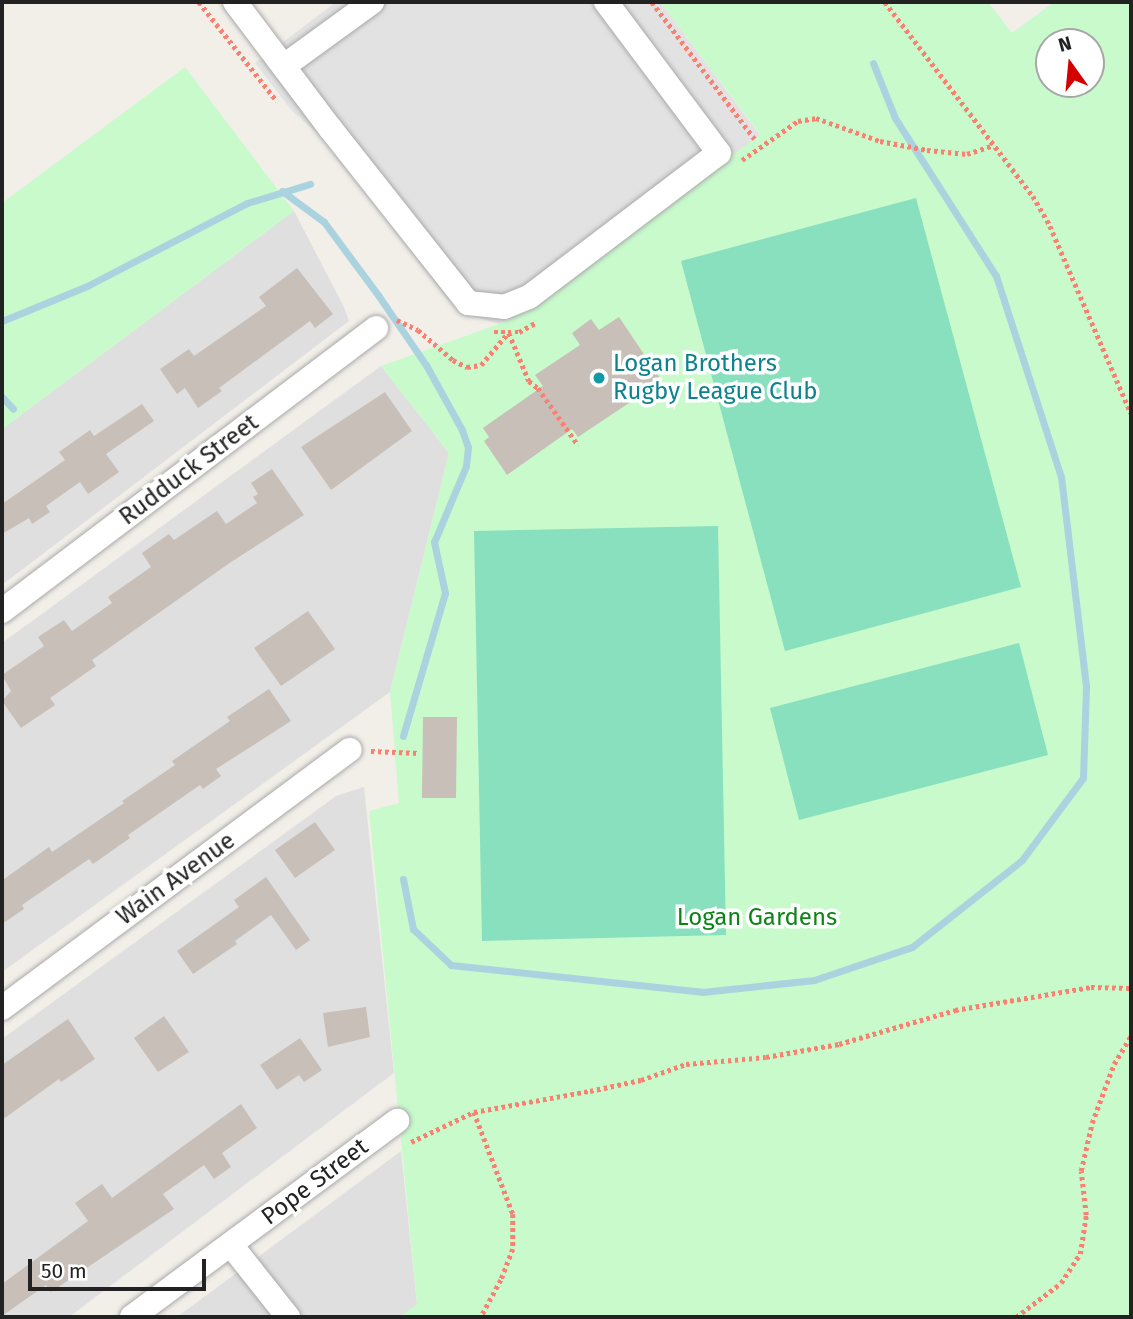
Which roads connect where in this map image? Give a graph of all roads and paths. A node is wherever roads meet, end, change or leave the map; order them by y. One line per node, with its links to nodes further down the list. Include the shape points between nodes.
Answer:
1 (198, 2): 8 (path)
2 (235, 2): 7 (street)
3 (372, 2): 7 (street)
4 (606, 2): 7 (street, via 719,153 529,297 504,307 468,303)
5 (652, 2): 9 (path)
6 (885, 2): 10 (path)
7 (284, 66)
8 (280, 105)
9 (755, 139)
10 (992, 146): 11 (path, via 967,154 927,150 880,141 816,118 799,121); 17 (path, via 1033,196 1050,226)
11 (735, 165)
12 (545, 317): 16 (path)
13 (376, 328): 19 (street, Rudduck Street)
14 (418, 330): 16 (path, via 467,367 481,365)
15 (482, 331): 16 (path)
16 (508, 334): 18 (path, via 529,381)
17 (1131, 413)
18 (579, 445)
19 (2, 611)
20 (350, 750): 24 (street, Wain Avenue)
21 (394, 752): 22 (path)
22 (419, 753)
23 (1131, 988): 26 (path, via 1091,987 954,1010 839,1044 686,1064 603,1088)
24 (2, 1008)
25 (1131, 1036): 32 (path, via 1114,1064 1092,1123 1081,1171 1086,1215 1080,1254 1061,1283)
26 (474, 1112): 27 (path, via 394,1150); 31 (path, via 513,1214 513,1249)
27 (389, 1126): 28 (street, Pope Street)
28 (231, 1245): 29 (street, Pope Street); 30 (street)
29 (132, 1317)
30 (288, 1317)
31 (481, 1317)
32 (1016, 1317)

